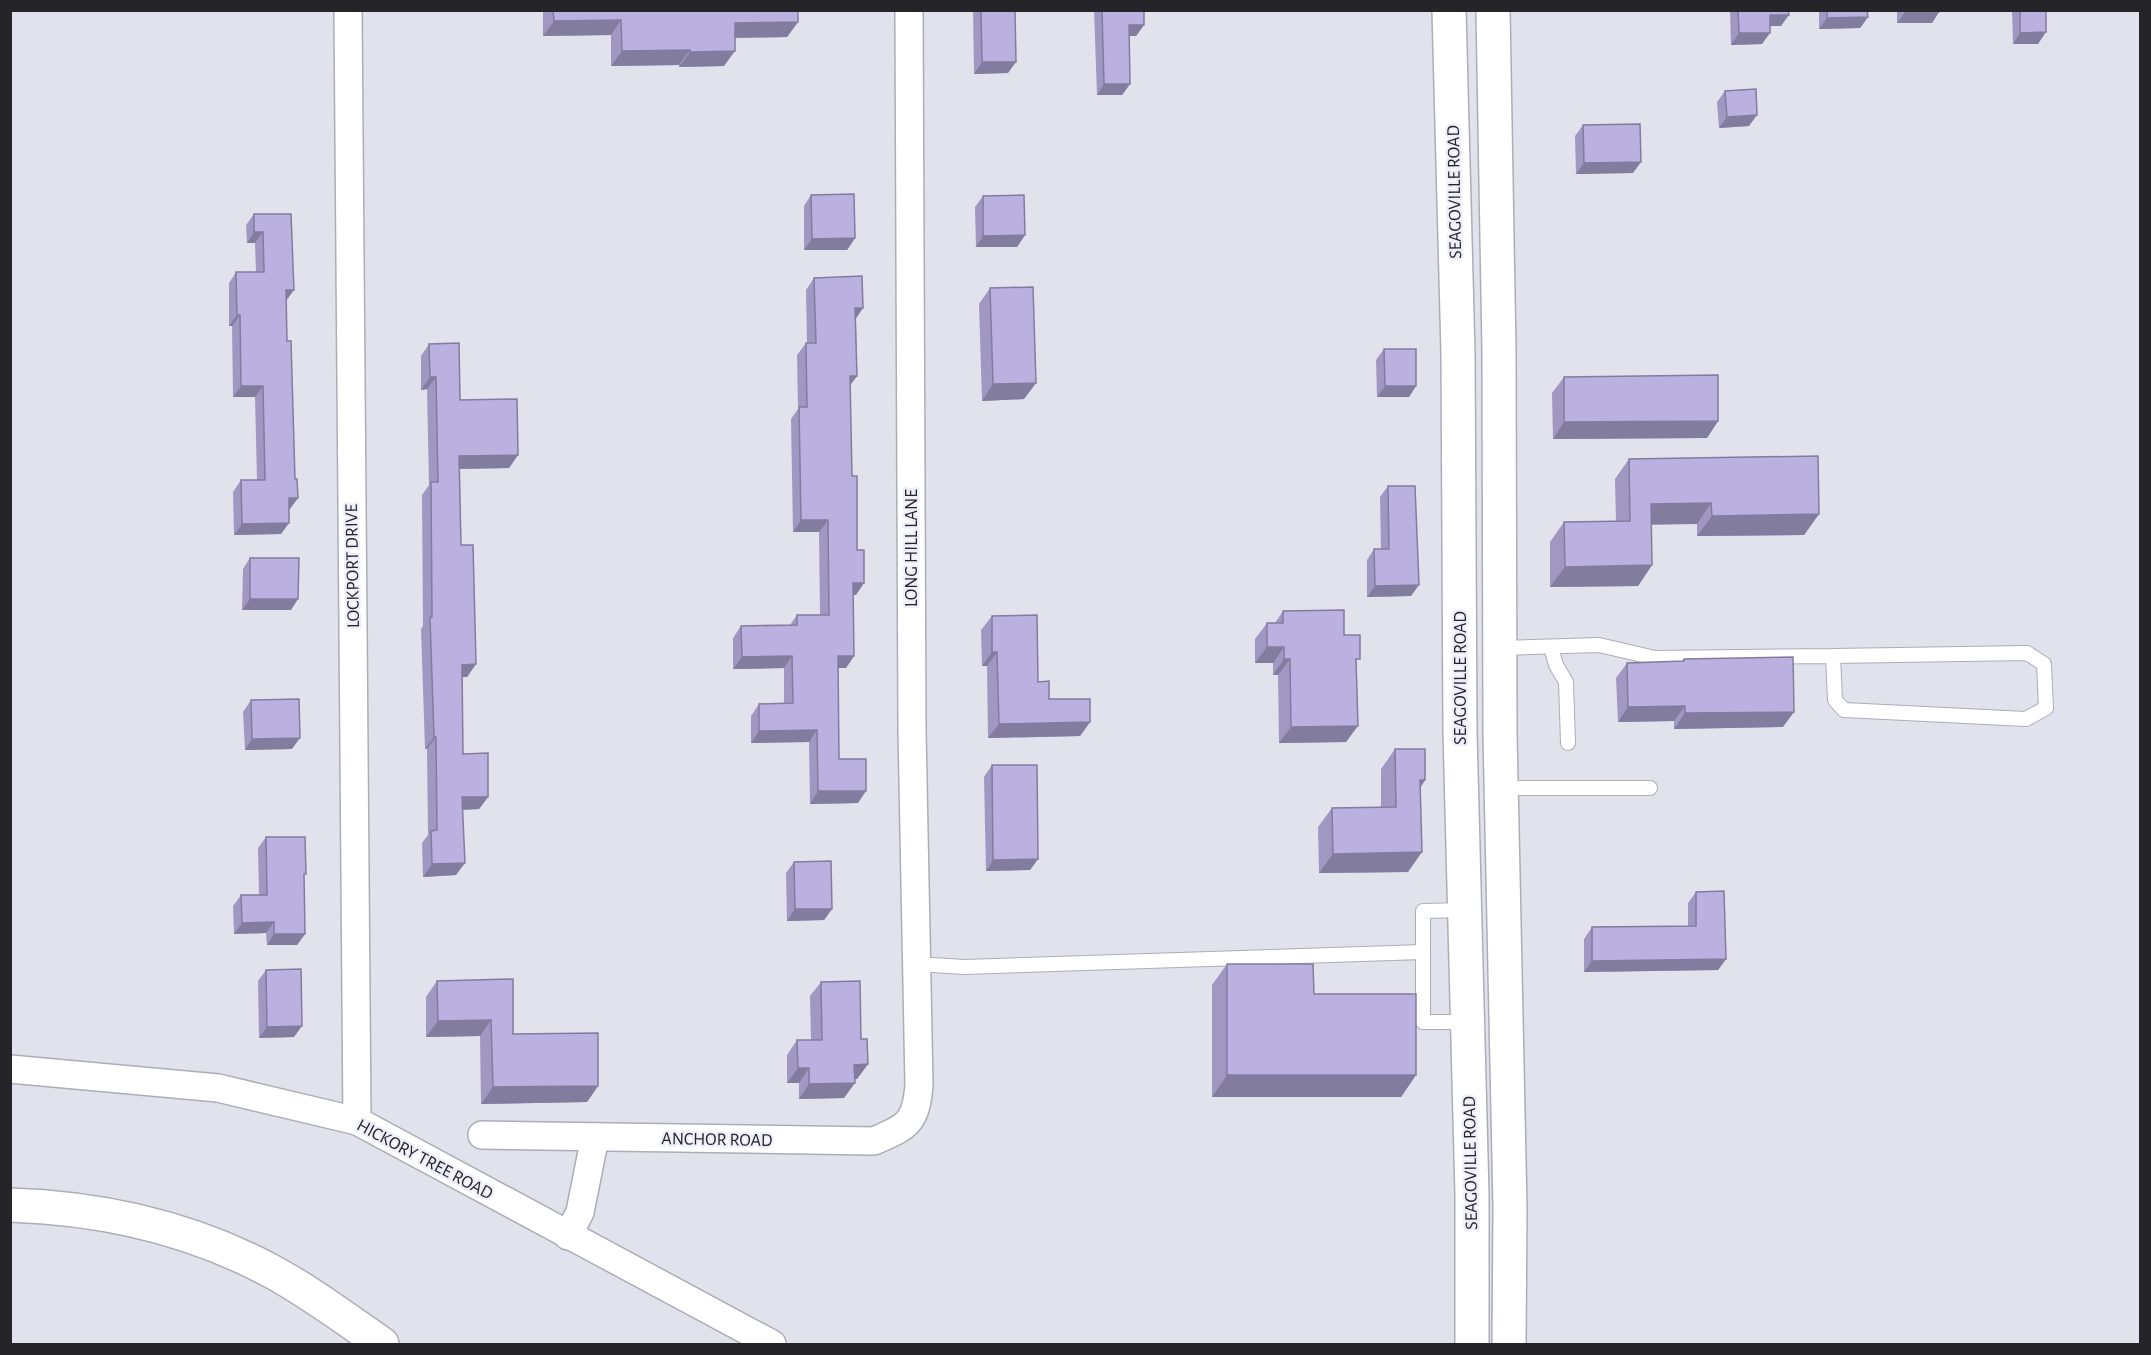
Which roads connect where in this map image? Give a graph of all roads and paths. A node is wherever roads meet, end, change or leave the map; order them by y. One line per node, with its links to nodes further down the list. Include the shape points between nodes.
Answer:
1 (348, 10): 21 (street, LOCKPORT DRIVE)
2 (909, 10): 17 (street, LONG HILL LANE, via 912,730)
3 (1449, 10): 6 (main road, SEAGOVILLE ROAD)
4 (1493, 10): 5 (main road)
5 (1499, 351): 6 (main road); 7 (main road)
6 (1458, 353): 8 (main road, SEAGOVILLE ROAD)
7 (1499, 578): 8 (main road); 10 (main road)
8 (1460, 579): 15 (main road, SEAGOVILLE ROAD)
9 (1551, 646): 10 (lane); 11 (lane, via 1599,645 1655,658); 12 (lane, via 1566,682)
10 (1500, 648): 13 (main road)
11 (1833, 656): 11 (lane, via 1834,700 1844,710 2026,719 2046,708 2044,664 2027,653)
12 (1568, 743)
13 (1501, 788): 14 (lane); 25 (main road)
14 (1650, 788)
15 (1465, 910): 16 (lane, via 1423,911); 18 (main road, SEAGOVILLE ROAD)
16 (1423, 952): 17 (lane, via 964,967); 18 (lane, via 1423,1022)
17 (917, 964): 20 (street, LONG HILL LANE)
18 (1467, 1022): 24 (main road, SEAGOVILLE ROAD)
19 (10, 1069): 21 (street, HICKORY TREE ROAD, via 218,1088)
20 (919, 1085): 23 (street, ANCHOR ROAD, via 918,1105 904,1128 874,1141)
21 (357, 1121): 27 (street, HICKORY TREE ROAD)
22 (482, 1135): 23 (street, ANCHOR ROAD)
23 (595, 1137): 27 (street, via 580,1212)
24 (1470, 1153): 25 (main road); 30 (main road, SEAGOVILLE ROAD)
25 (1509, 1153): 31 (main road)
26 (10, 1205): 28 (main road, via 59,1207 134,1220 202,1240 270,1271)
27 (568, 1236): 29 (street, HICKORY TREE ROAD)
28 (382, 1344)
29 (772, 1344)
30 (1472, 1344)
31 (1509, 1344)

